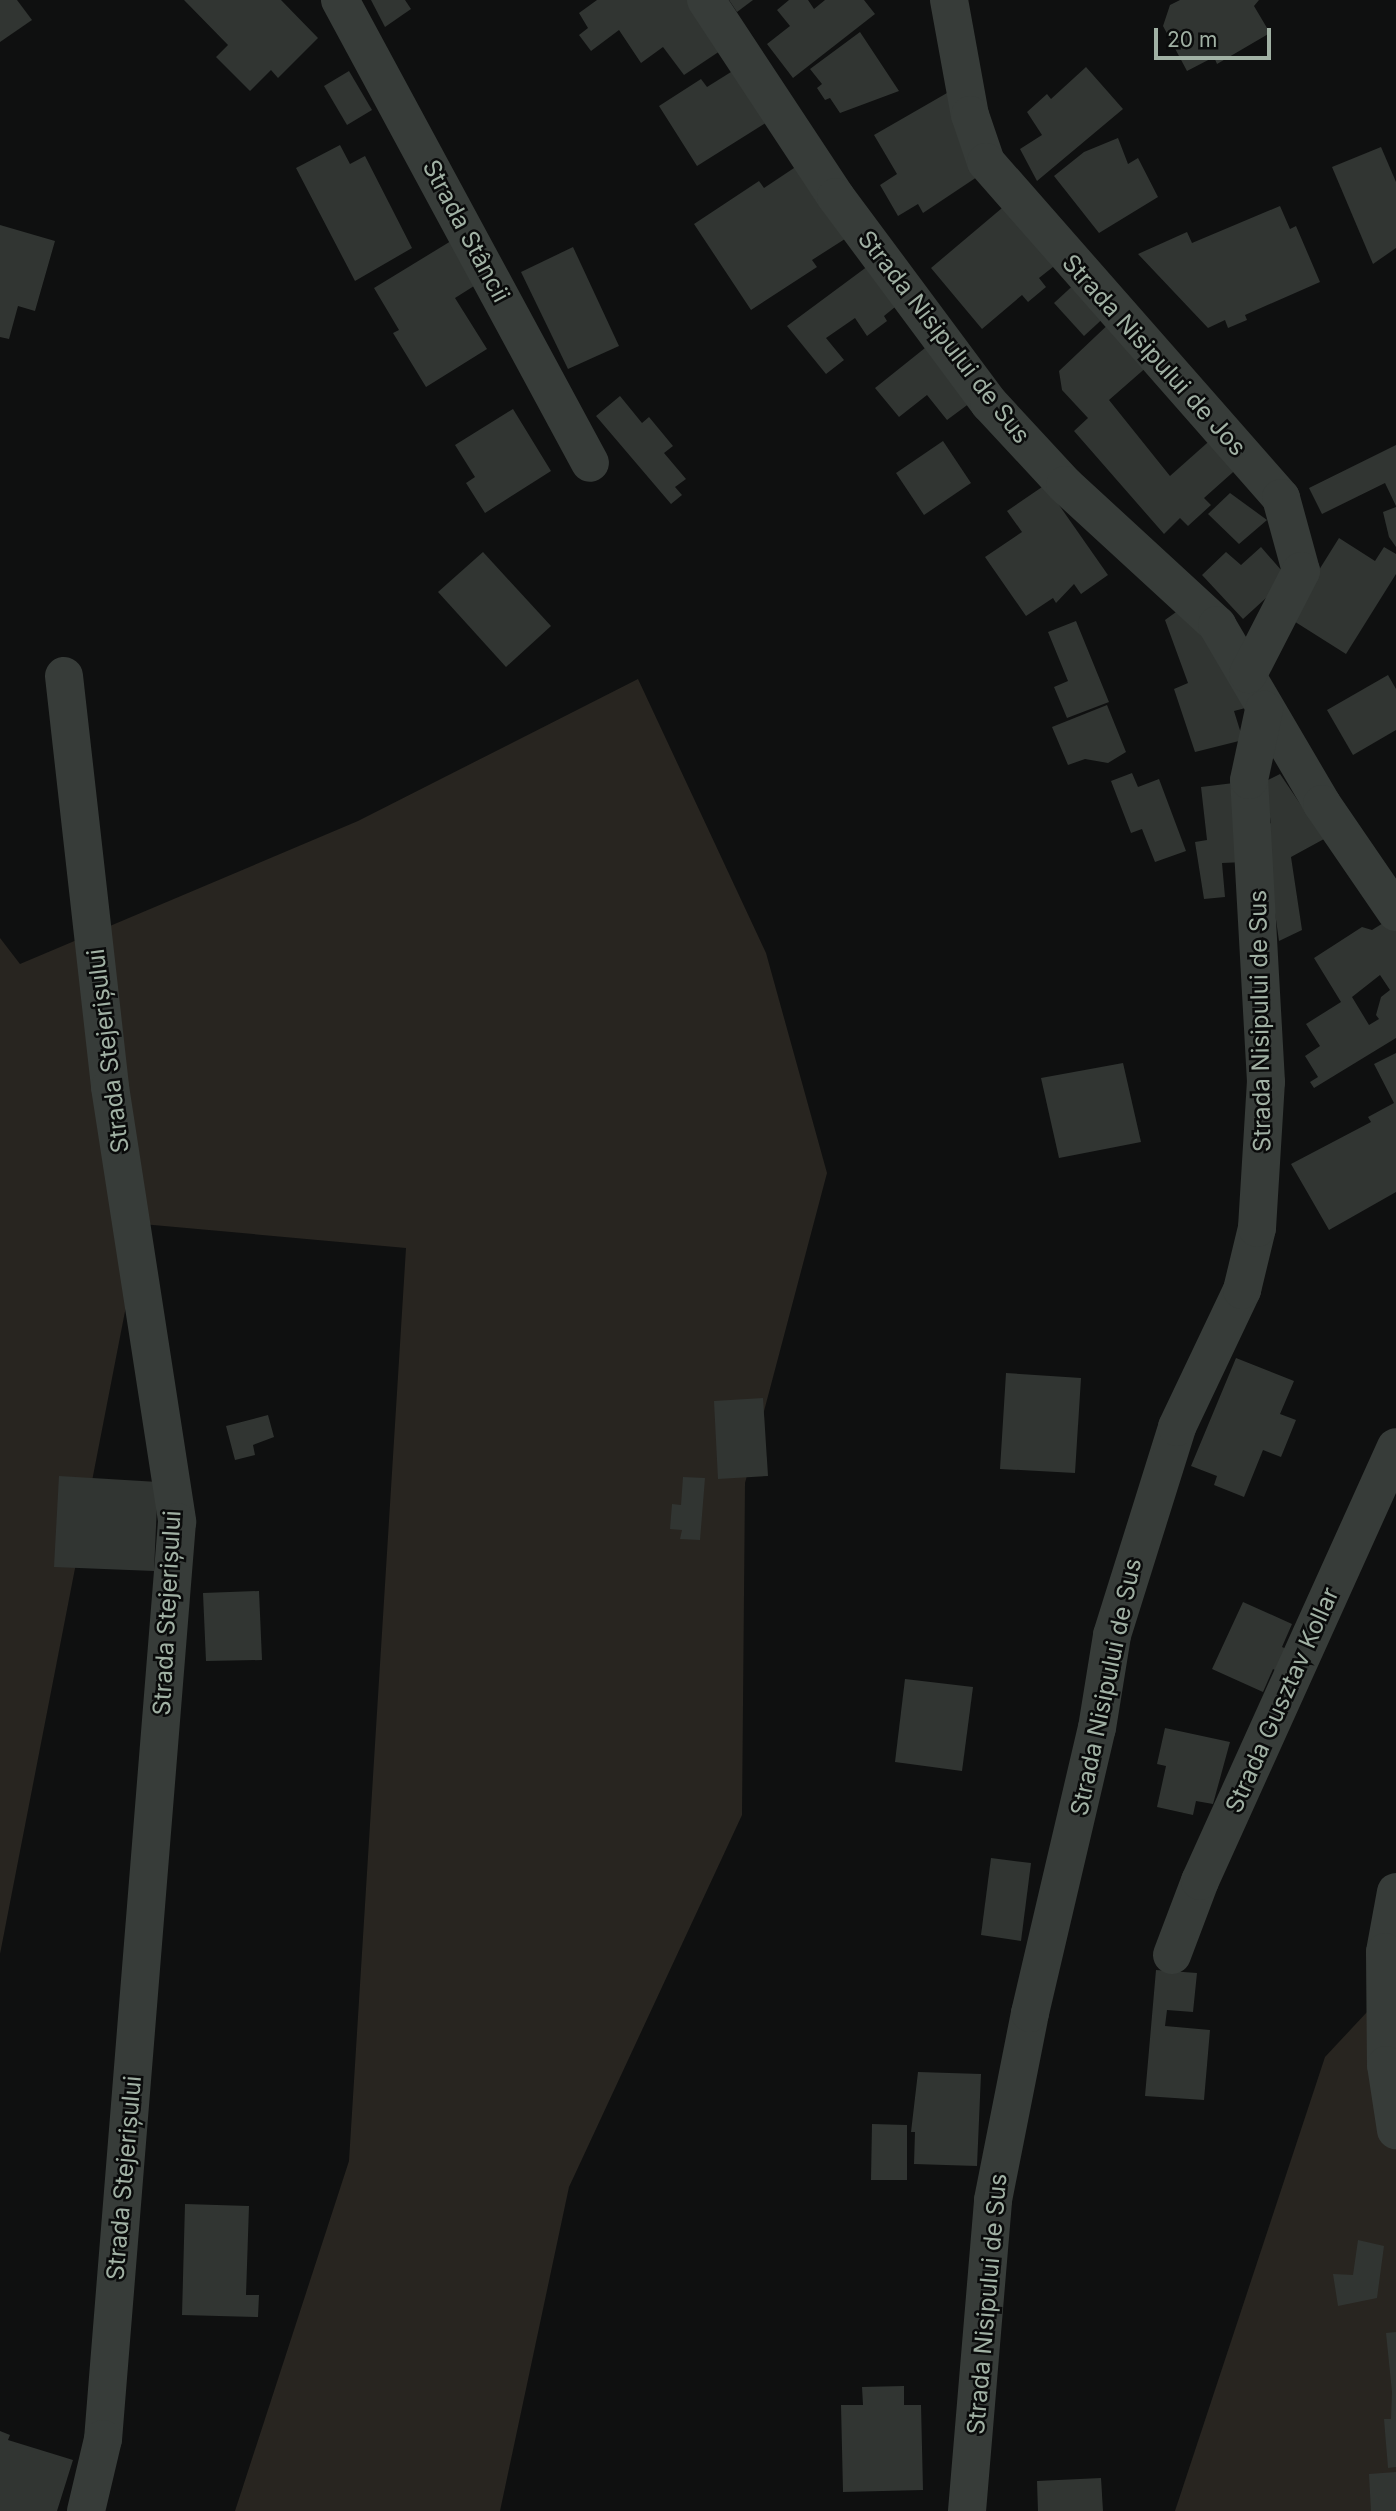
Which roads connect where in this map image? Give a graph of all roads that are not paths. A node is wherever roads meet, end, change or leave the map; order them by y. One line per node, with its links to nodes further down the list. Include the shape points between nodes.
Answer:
1 (340, 0): 4 (street, Strada Stâncii)
2 (706, 0): 5 (street, Strada Nisipului de Sus, via 835,197 989,403 1065,485 1217,625)
3 (949, 0): 5 (street, Strada Nisipului de Jos, via 970,116 986,162 1281,498 1301,571)
4 (590, 463)
5 (1248, 674): 7 (street)
6 (64, 676): 13 (street, Strada Stejerișului, via 110,1087 177,1522 103,2439)
7 (1264, 710): 8 (street); 14 (street, Strada Nisipului de Sus, via 1248,780 1266,1082 1256,1228 1242,1290 1173,1439 1112,1635 1081,1804 1030,2013 993,2200)
8 (1396, 912)
9 (1396, 1447): 11 (street, Strada Gusztav Kollar, via 1200,1881)
10 (1396, 1892): 12 (street, via 1385,1964 1386,2065)
11 (1172, 1955)
12 (1396, 2130)
13 (86, 2511)
14 (967, 2511)

